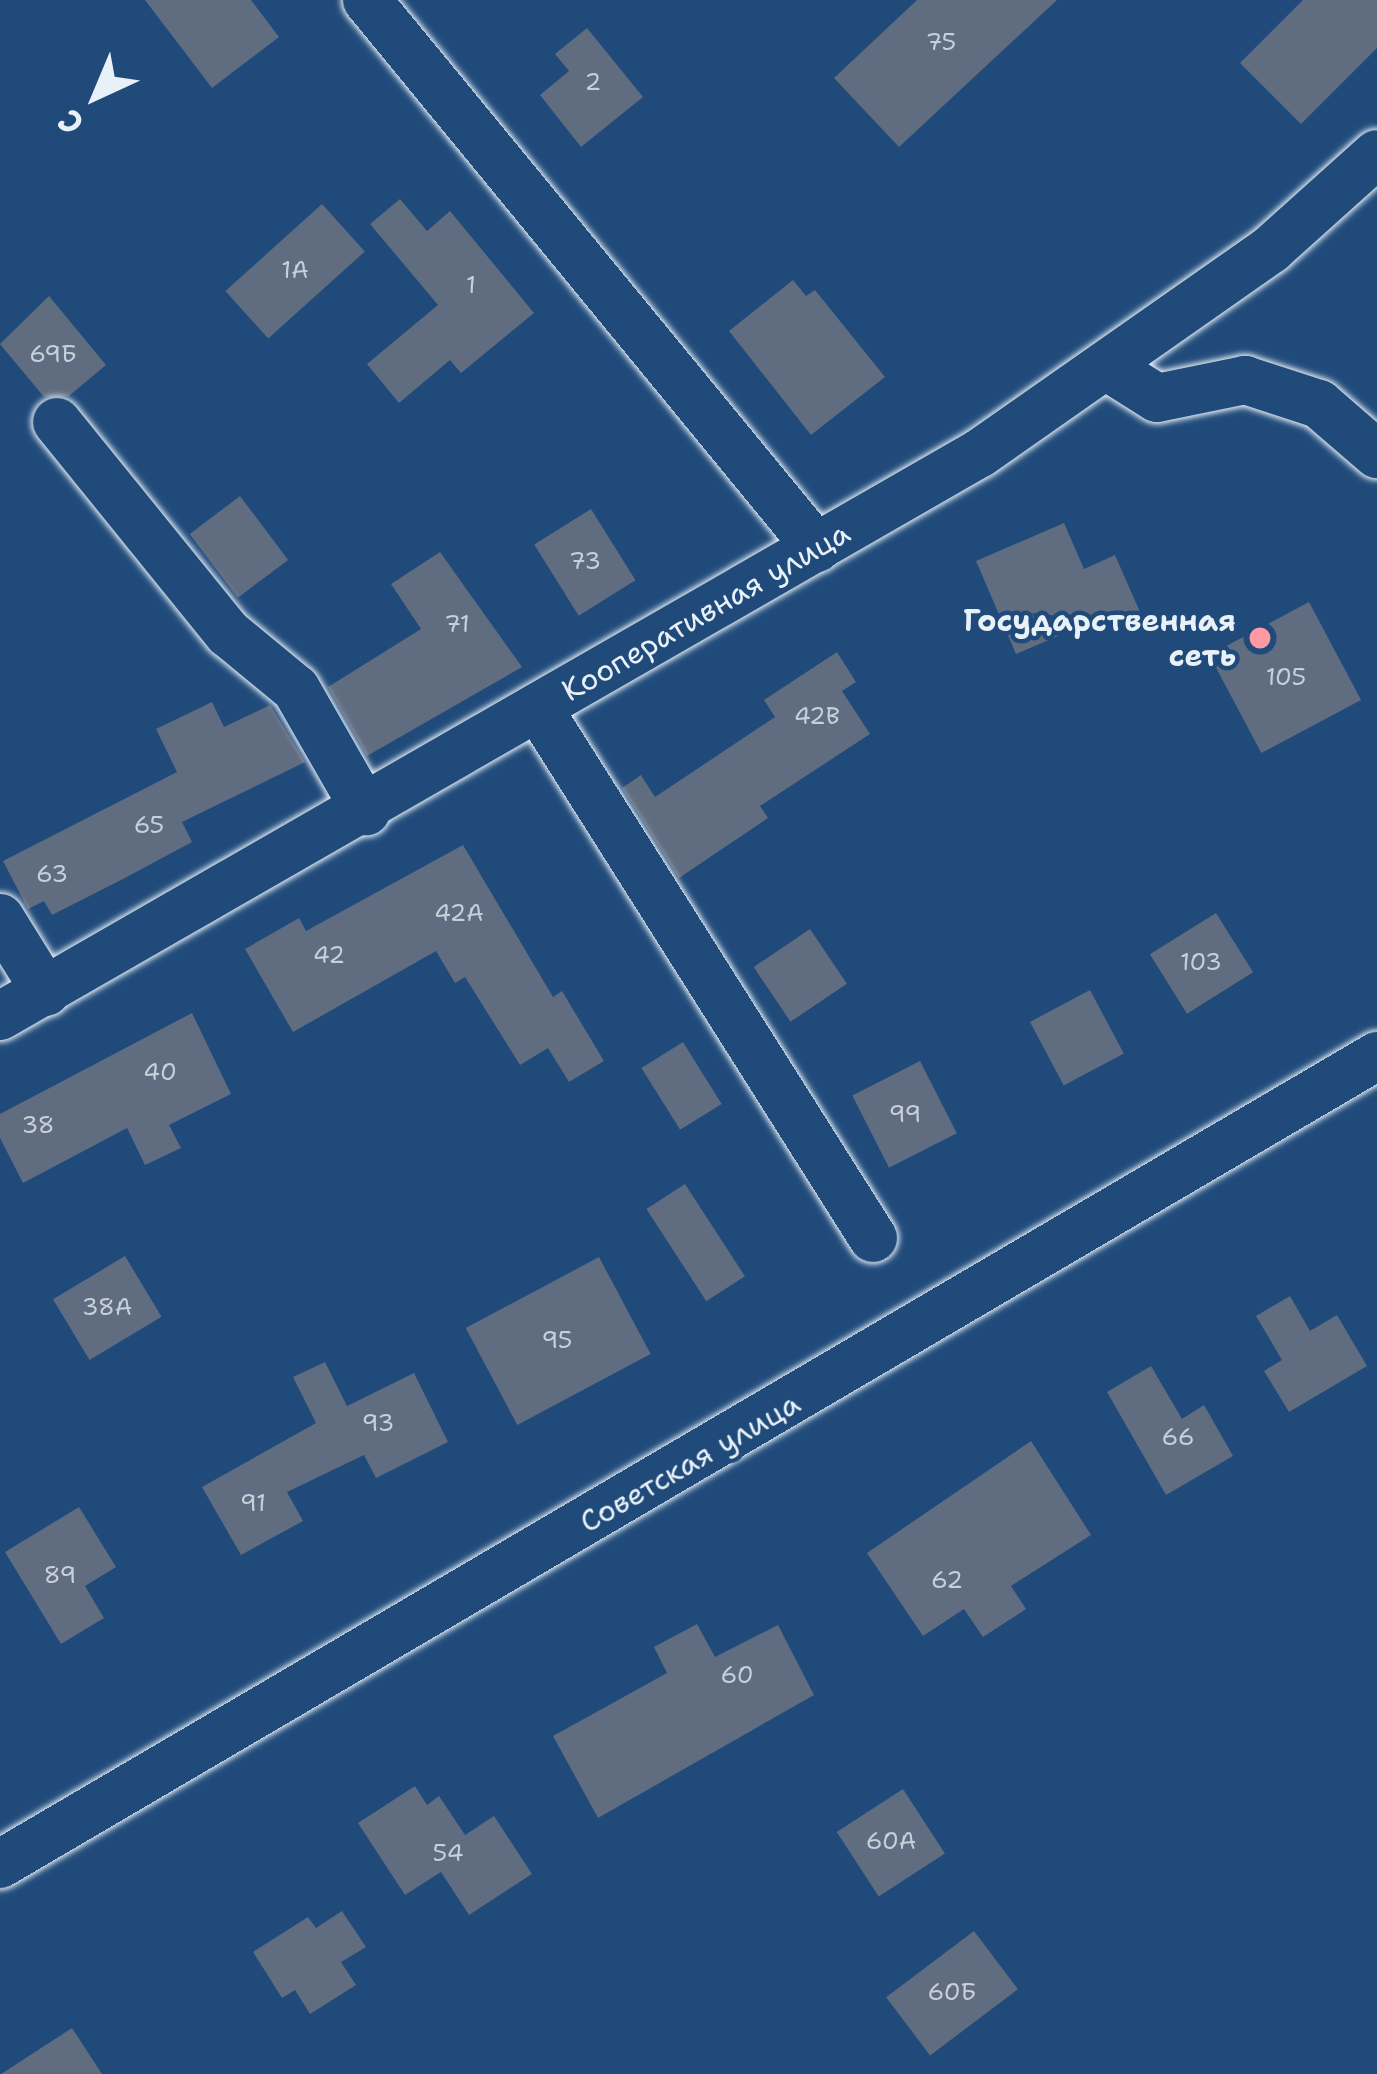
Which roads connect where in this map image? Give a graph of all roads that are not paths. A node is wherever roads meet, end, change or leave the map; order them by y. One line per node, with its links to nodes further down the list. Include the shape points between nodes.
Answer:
1 (367, 0): 6 (street)
2 (1377, 154): 3 (street, Кооперативная улица, via 1271,249)
3 (1106, 366): 5 (street, via 1156,398 1246,380 1318,404); 6 (street, Кооперативная улица, via 980,453)
4 (57, 422): 8 (street, via 227,633 296,689)
5 (1377, 454)
6 (817, 548): 7 (street, Кооперативная улица)
7 (538, 708): 8 (street, Кооперативная улица); 13 (street)
8 (366, 812): 10 (street, Кооперативная улица)
9 (0, 918): 10 (street)
10 (46, 992): 11 (street, Кооперативная улица)
11 (0, 1016)
12 (1377, 1056): 14 (street, Советская улица)
13 (873, 1238)
14 (0, 1864)

